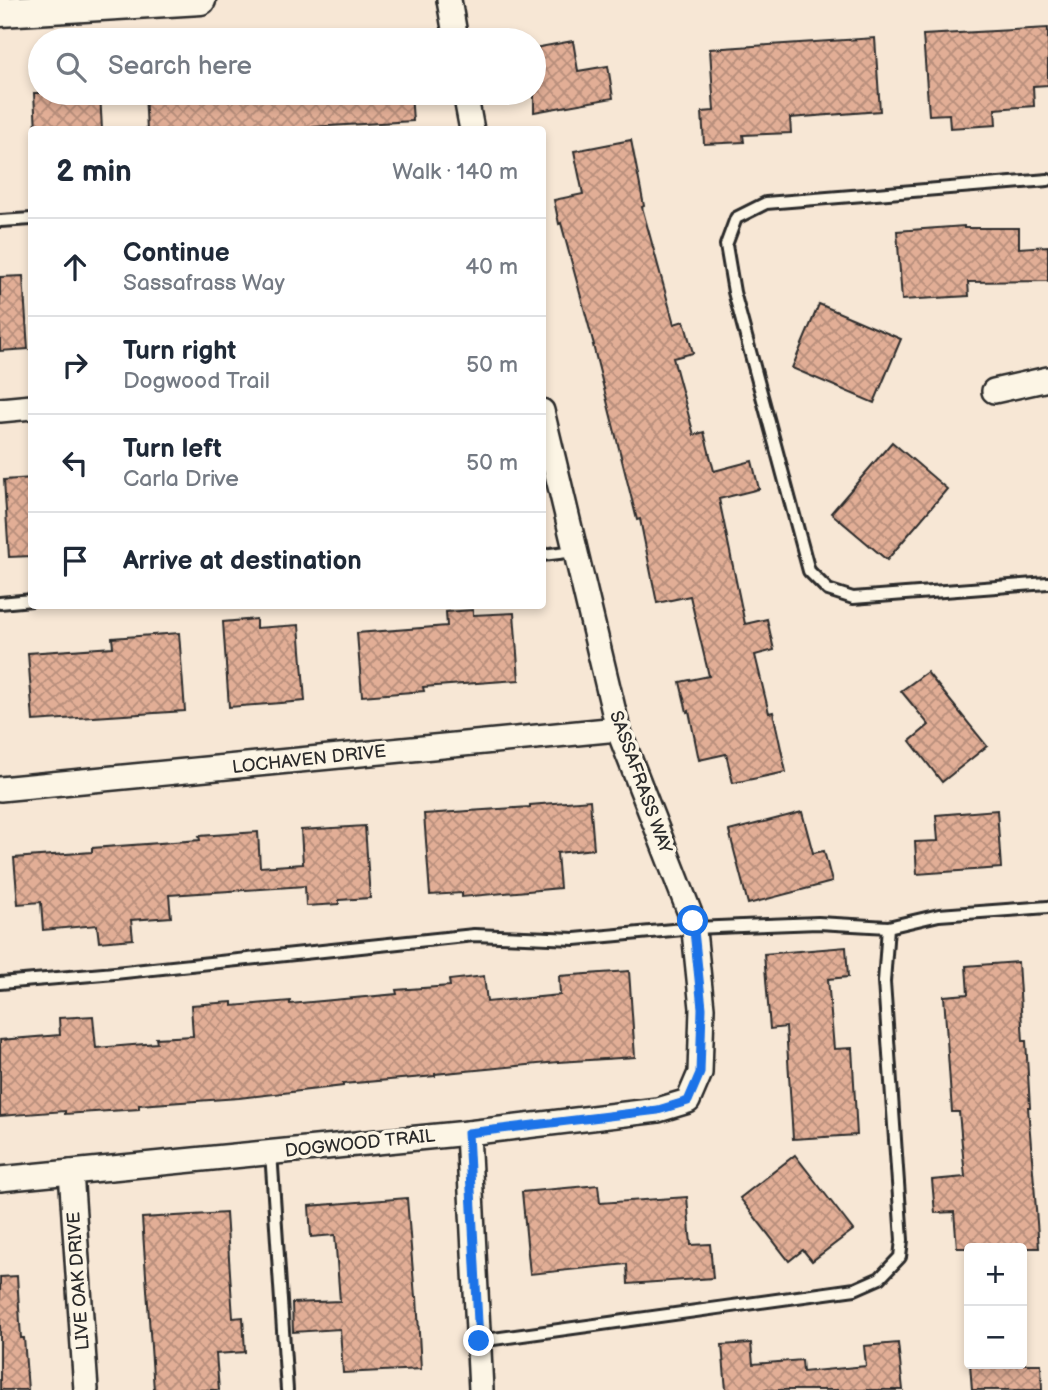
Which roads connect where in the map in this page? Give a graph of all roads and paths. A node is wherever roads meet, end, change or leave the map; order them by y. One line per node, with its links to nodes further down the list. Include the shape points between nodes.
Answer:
1 (201, 0): 3 (street)
2 (449, 0): 4 (street)
3 (0, 12)
4 (454, 28)
5 (468, 105): 6 (street)
6 (471, 126)
7 (1048, 180): 17 (lane, via 766,202 736,218 726,245 734,292 809,571 828,590 853,598)
8 (28, 219): 9 (lane)
9 (0, 221)
10 (1048, 379): 11 (street)
11 (994, 391)
12 (28, 407): 13 (street)
13 (0, 410)
14 (546, 427): 15 (street, SASSAFRASS WAY)
15 (576, 551): 16 (lane); 20 (street, SASSAFRASS WAY)
16 (546, 555)
17 (1048, 583)
18 (28, 600): 19 (lane)
19 (0, 603)
20 (618, 729): 21 (street, LOCHAVEN DRIVE); 24 (street, SASSAFRASS WAY)
21 (0, 789)
22 (1048, 906): 23 (lane, via 939,915)
23 (888, 927): 24 (lane, via 818,923); 31 (lane, via 884,982 902,1240 900,1257 880,1278 855,1289)
24 (694, 928): 25 (lane, via 575,939 474,935); 26 (street, SASSAFRASS WAY, via 702,1008)
25 (0, 983)
26 (700, 1073): 27 (street, DOGWOOD TRAIL, via 688,1101 658,1110)
27 (468, 1133): 28 (street, DOGWOOD TRAIL); 31 (street)
28 (271, 1152): 29 (street, DOGWOOD TRAIL); 33 (lane)
29 (71, 1172): 30 (street, DOGWOOD TRAIL); 32 (street, LIVE OAK DRIVE)
30 (0, 1179)
31 (479, 1341): 34 (street)
32 (86, 1390)
33 (287, 1390)
34 (481, 1390)

